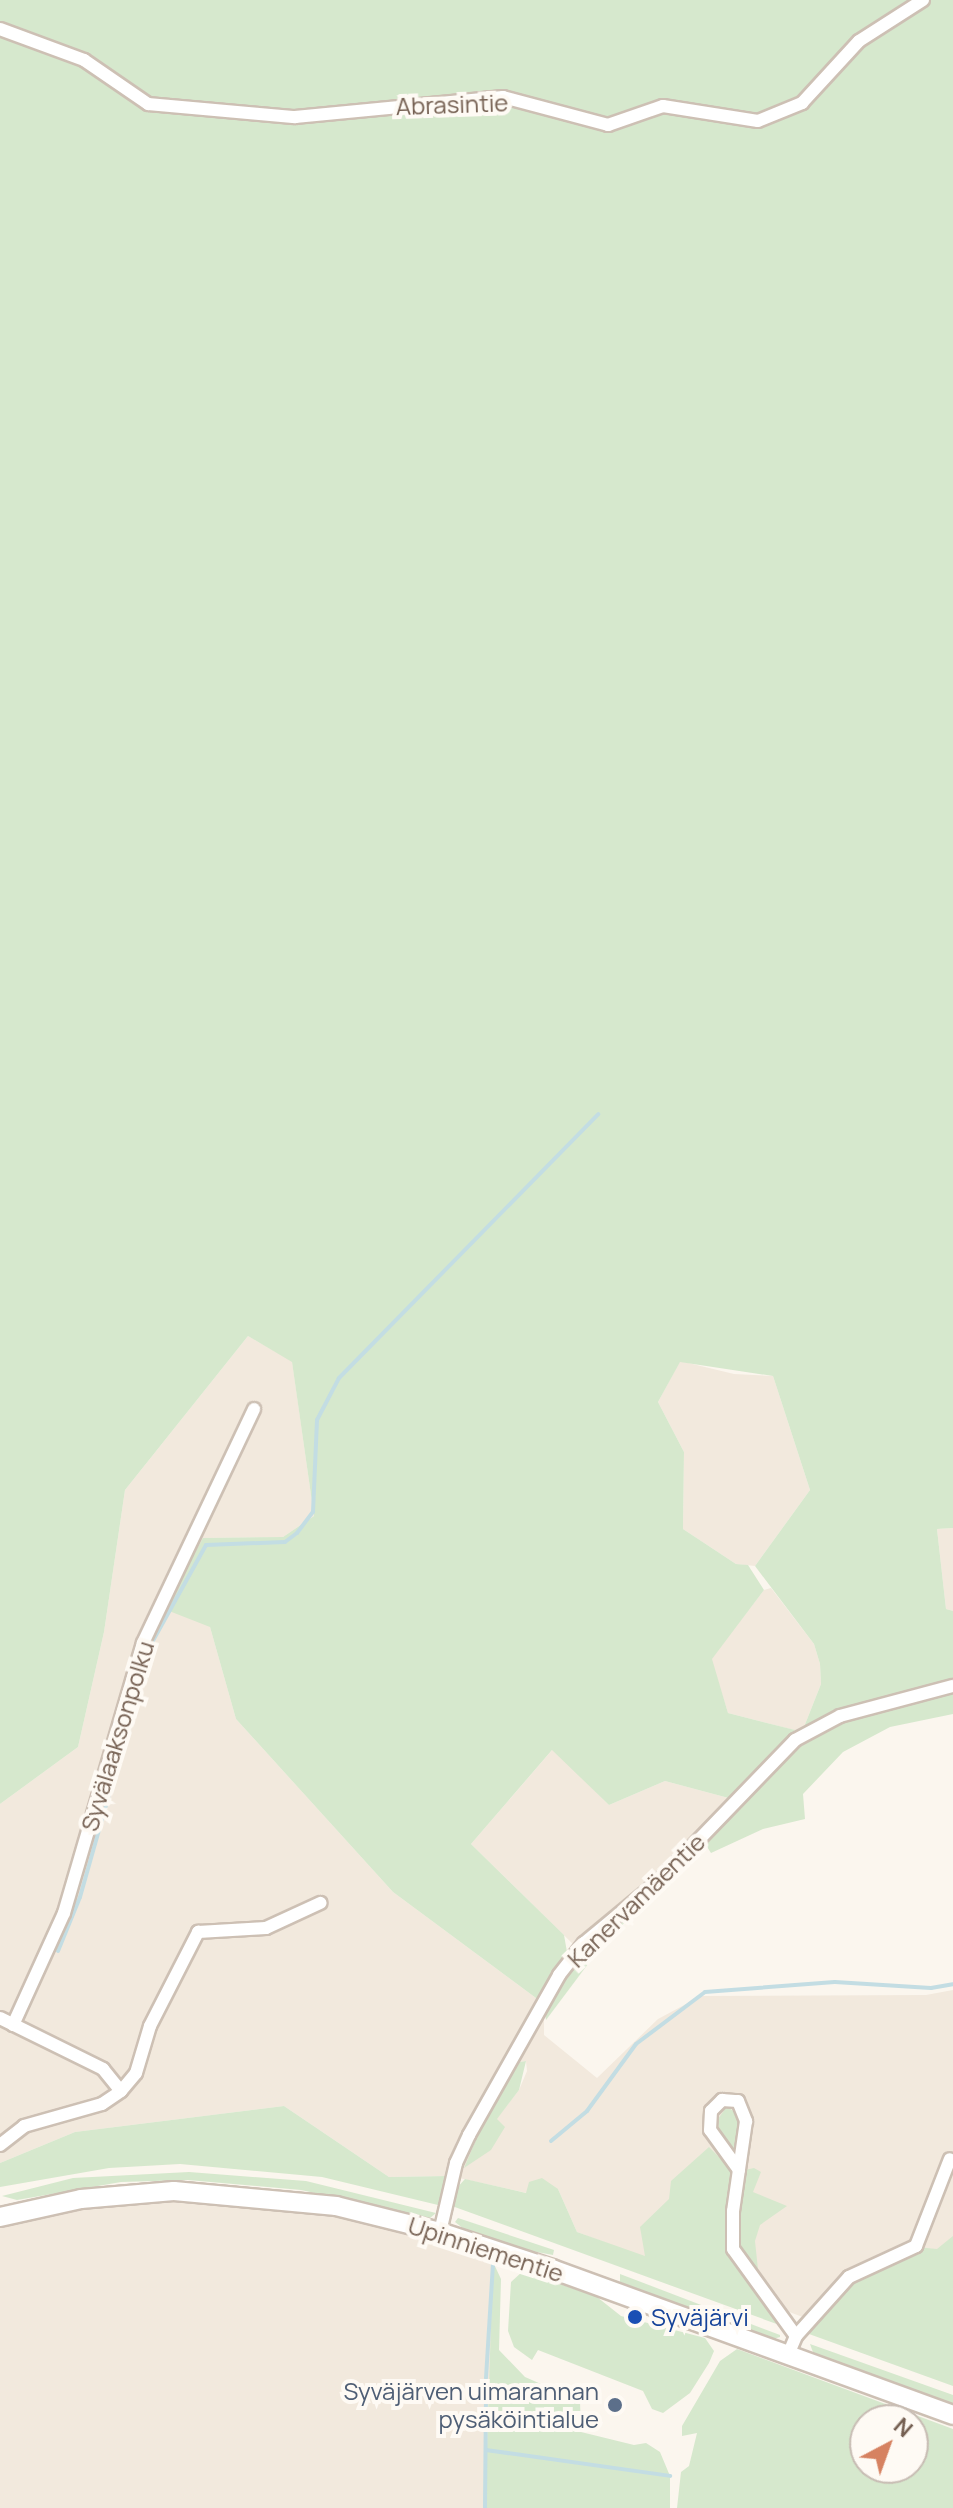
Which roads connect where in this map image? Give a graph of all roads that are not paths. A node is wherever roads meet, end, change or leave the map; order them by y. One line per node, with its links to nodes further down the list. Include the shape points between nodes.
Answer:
1 (923, 0): 2 (street, Abrasintie, via 859,41 802,103 758,121 663,106 608,125 503,97 295,117 148,104 84,60)
2 (0, 29)
3 (254, 1409): 7 (street, Syvälaaksonpolku, via 143,1643 64,1913)
4 (953, 1686): 13 (street, Kanervamäentie, via 840,1716 795,1740 659,1881 584,1943 559,1975 469,2135 456,2163)
5 (320, 1903): 8 (street, via 266,1928 198,1932 150,2026 136,2073)
6 (0, 2018): 7 (street)
7 (13, 2025): 8 (street, via 103,2069)
8 (121, 2091): 9 (street, via 102,2104 24,2126)
9 (0, 2145)
10 (950, 2159): 14 (street, via 916,2246 857,2270)
11 (739, 2170): 11 (street, via 746,2121 738,2101 722,2100 711,2111 710,2130); 14 (street, via 733,2249)
12 (0, 2217): 13 (main road, Upinniementie, via 125,2194 214,2193 336,2206)
13 (440, 2232): 15 (main road, Upinniementie)
14 (796, 2336): 15 (street)
15 (788, 2355): 16 (main road, Upinniementie)
16 (953, 2415)

